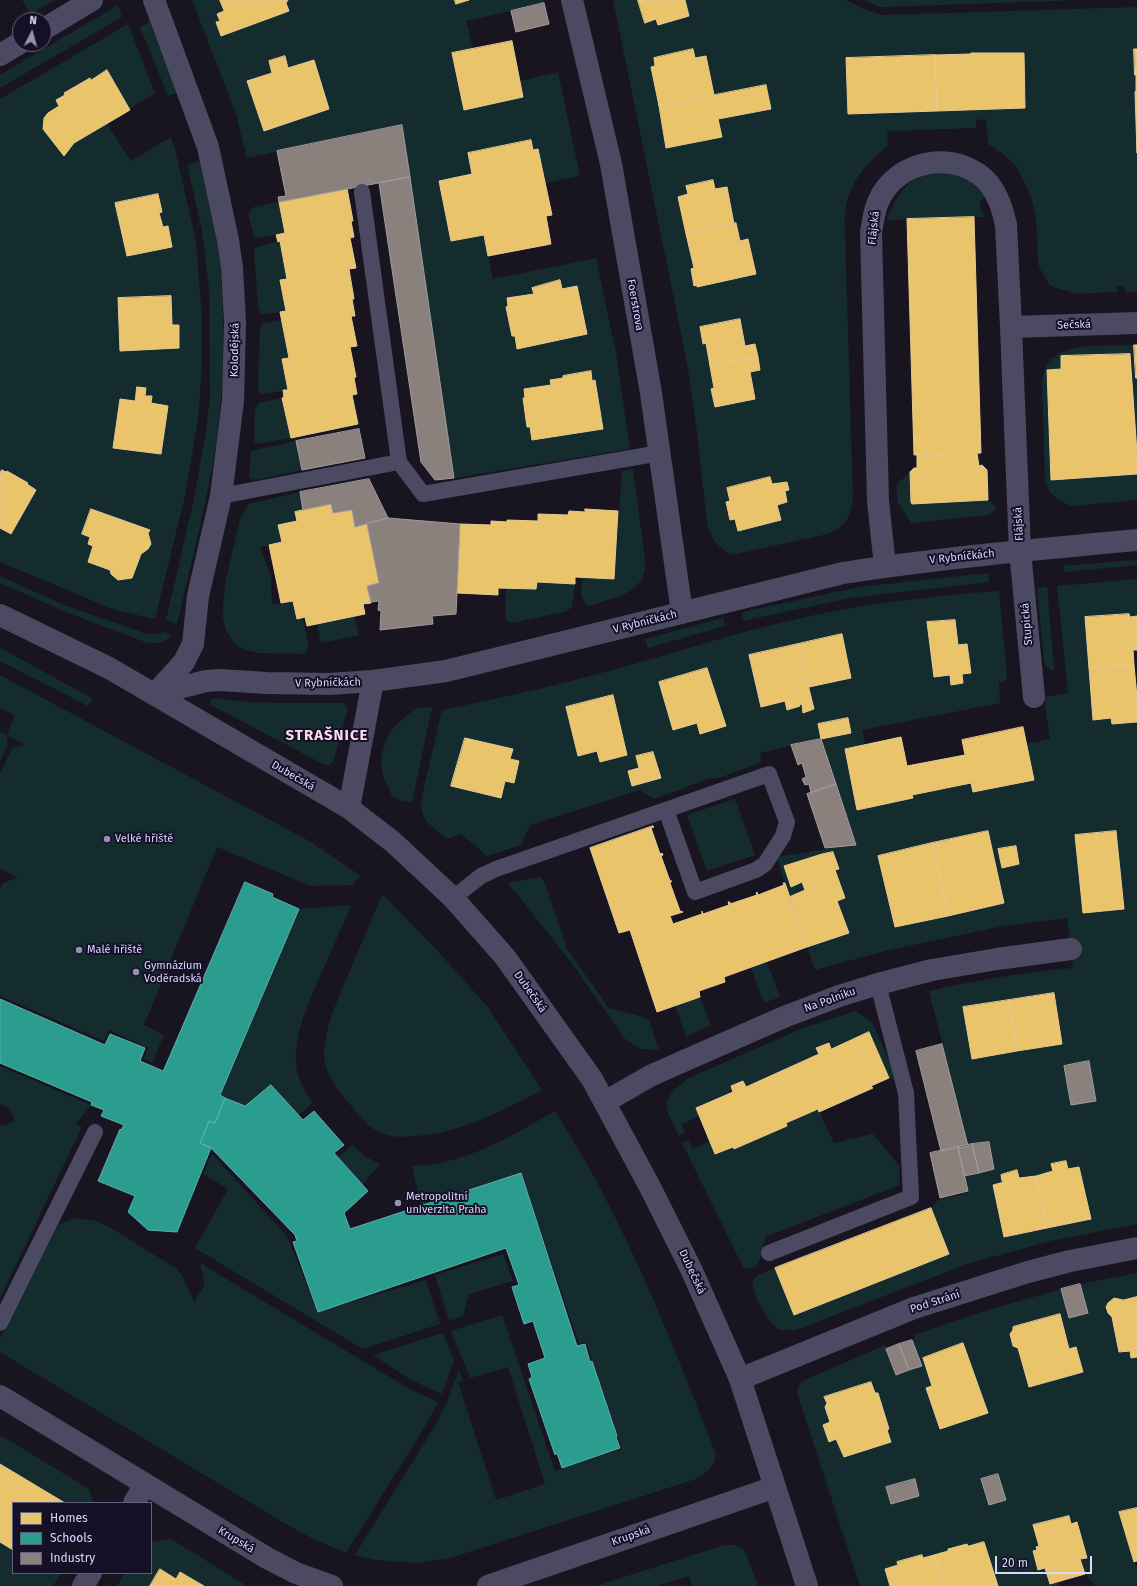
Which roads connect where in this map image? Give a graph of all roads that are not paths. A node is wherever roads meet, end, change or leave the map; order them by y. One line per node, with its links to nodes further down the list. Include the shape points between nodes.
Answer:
1 (92, 0): 4 (street)
2 (154, 0): 12 (street, Kolodějská, via 208,147 232,268 236,321 235,362 233,401)
3 (572, 0): 10 (street, Foerstrova, via 611,164)
4 (52, 24)
5 (12, 48): 6 (street)
6 (0, 55)
7 (362, 192): 11 (lane)
8 (1137, 322): 9 (street, Sečská)
9 (1011, 327): 14 (street, Flájská); 15 (street, Flájská, via 1006,224 997,196 978,174 965,167 936,162 908,169 885,188 873,216 871,232 878,501)
10 (660, 453): 11 (lane, via 423,494); 16 (street, Foerstrova)
11 (399, 462): 12 (lane)
12 (221, 496): 19 (street, Kolodějská, via 198,596 194,644 184,662)
13 (1137, 540): 14 (street, V Rybníčkách)
14 (1020, 551): 15 (street, V Rybníčkách); 20 (street, Stupická)
15 (885, 566): 16 (street, V Rybníčkách, via 843,573)
16 (682, 613): 18 (street, V Rybníčkách, via 446,671)
17 (0, 615): 19 (street, Dubečská, via 76,651)
18 (373, 682): 19 (street, V Rybníčkách, via 329,684 220,680); 21 (street)
19 (155, 694): 21 (street, Dubečská)
20 (1034, 697)
21 (349, 808): 23 (street, Dubečská, via 393,842)
22 (666, 810): 22 (lane, via 769,774 787,822 783,836 765,864 756,870 695,892); 23 (lane, via 496,869 481,876)
23 (453, 898): 26 (street, Dubečská, via 506,957)
24 (1071, 949): 25 (street, Na Polníku, via 932,970)
25 (878, 984): 26 (street, Na Polníku, via 784,1017 650,1076); 29 (lane, via 906,1092 911,1197)
26 (605, 1102): 31 (street, Dubečská, via 692,1271)
27 (95, 1132): 30 (lane)
28 (1137, 1248): 31 (street, Pod Strání, via 1028,1272 914,1308)
29 (769, 1254)
30 (0, 1323)
31 (740, 1378): 34 (street, Dubečská)
32 (0, 1396): 33 (street, Krupská)
33 (145, 1484): 35 (street); 38 (street, Krupská, via 267,1558 296,1573)
34 (775, 1487): 39 (street, Krupská); 40 (street, Dubečská)
35 (135, 1502)
36 (90, 1574): 37 (street)
37 (83, 1586)
38 (332, 1586)
39 (488, 1586)
40 (807, 1586)

